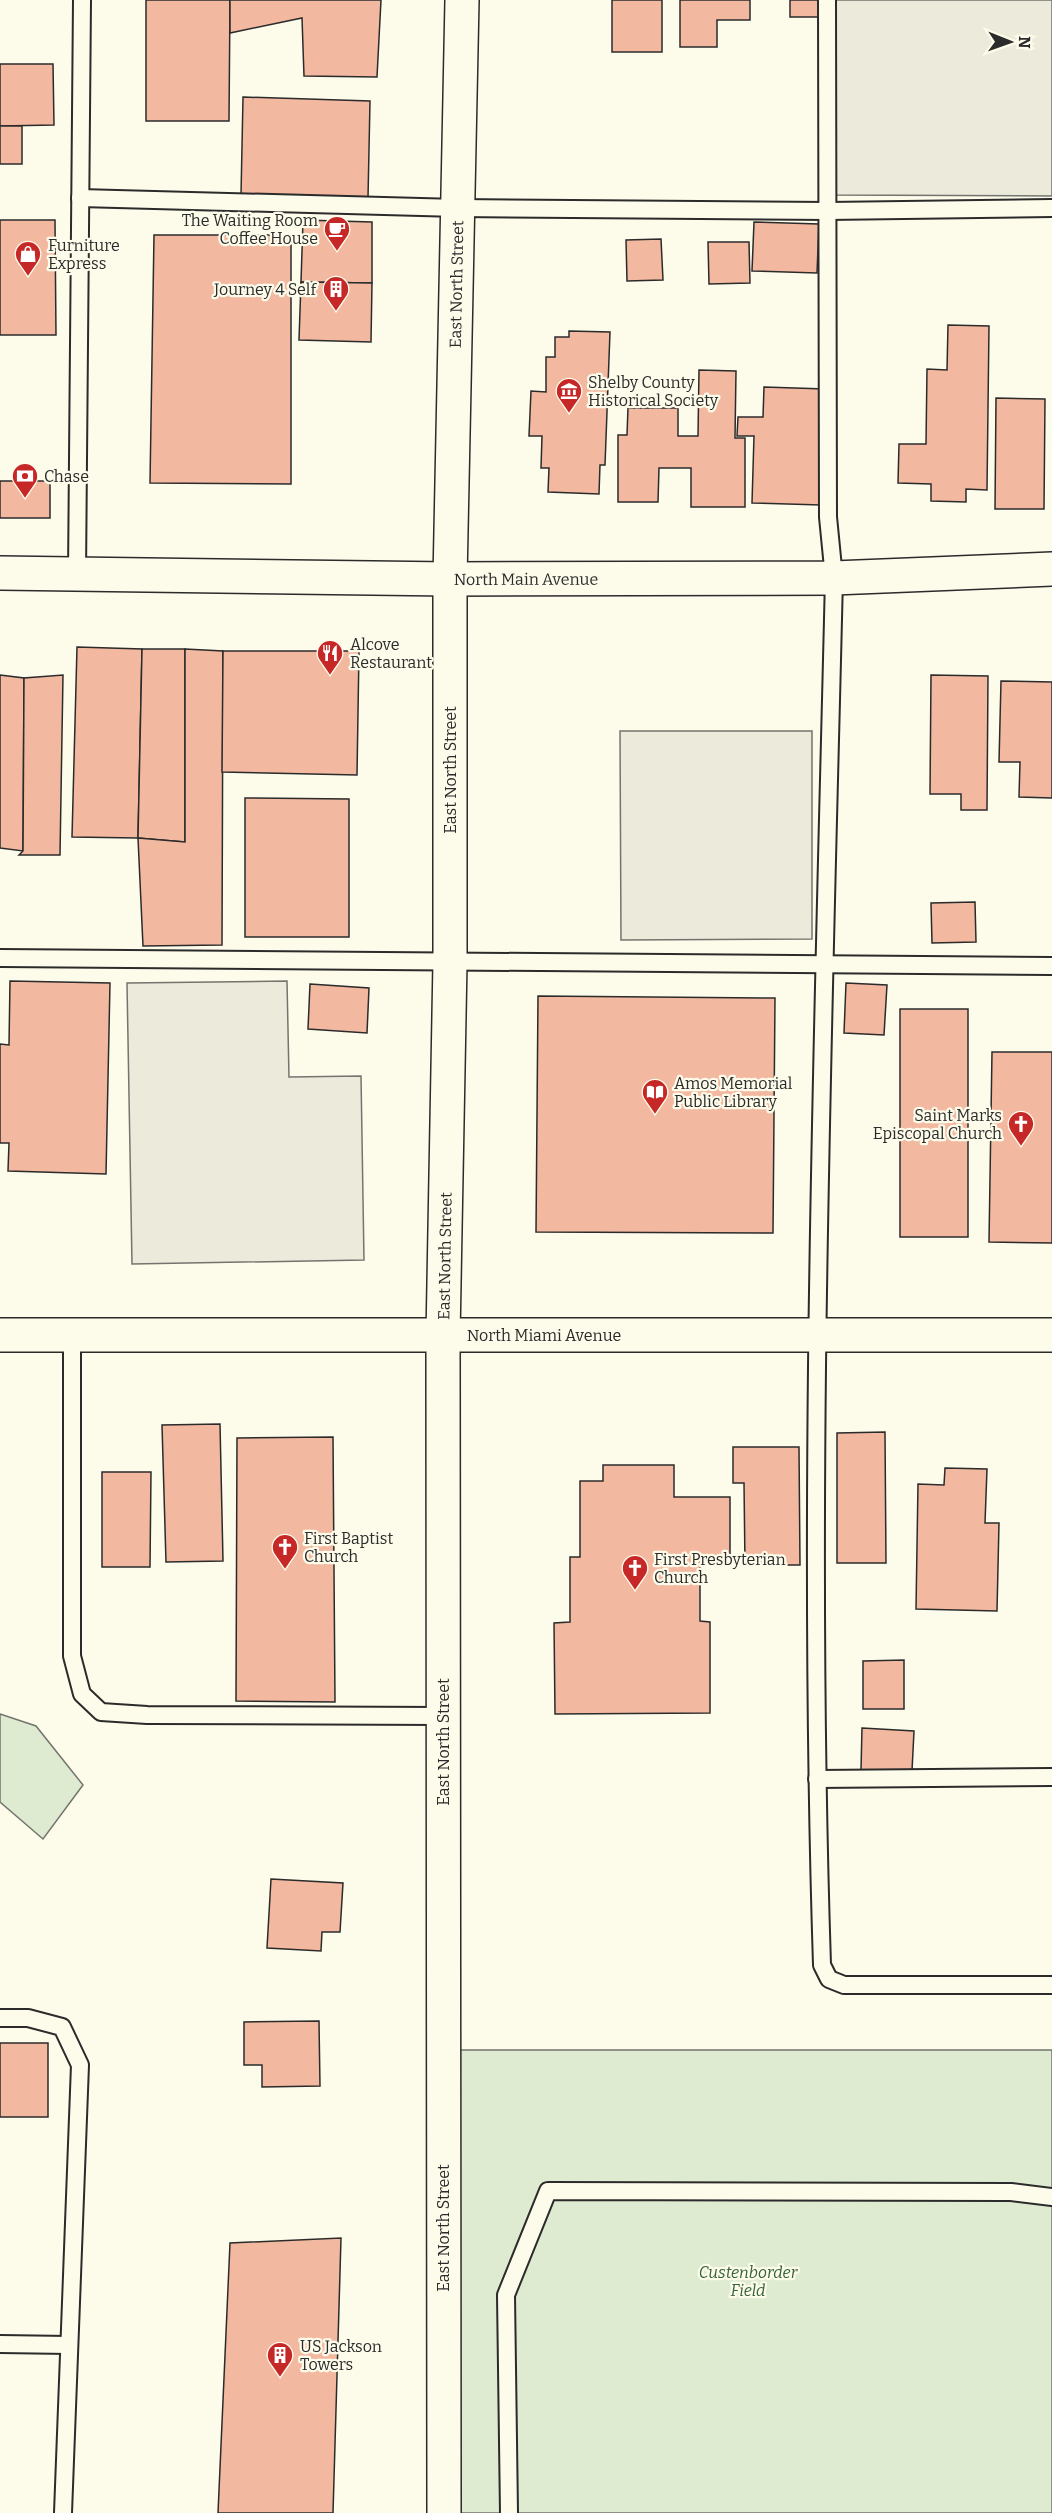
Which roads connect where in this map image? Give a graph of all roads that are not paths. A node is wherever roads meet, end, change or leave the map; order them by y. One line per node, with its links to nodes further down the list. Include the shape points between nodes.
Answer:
1 (82, 0): 4 (lane)
2 (462, 0): 5 (main road, East North Street)
3 (827, 0): 7 (lane)
4 (80, 198): 5 (lane); 10 (lane)
5 (458, 208): 7 (lane); 12 (main road, East North Street)
6 (1052, 208): 7 (lane)
7 (828, 211): 11 (lane, via 828,517)
8 (1052, 569): 11 (main road, North Main Avenue)
9 (0, 573): 10 (main road, North Main Avenue)
10 (77, 574): 12 (main road, North Main Avenue)
11 (834, 578): 12 (main road, North Main Avenue); 15 (lane)
12 (450, 579): 14 (main road, East North Street)
13 (0, 958): 14 (lane)
14 (450, 962): 15 (lane); 21 (main road, East North Street)
15 (824, 964): 16 (lane); 19 (lane)
16 (1052, 966)
17 (0, 1335): 18 (main road, North Miami Avenue)
18 (72, 1335): 21 (main road, North Miami Avenue); 22 (lane, via 72,1656 82,1694 102,1712 147,1715)
19 (818, 1335): 20 (main road, North Miami Avenue); 21 (main road, North Miami Avenue); 24 (lane)
20 (1052, 1335)
21 (442, 1336): 22 (main road, East North Street)
22 (443, 1716): 31 (main road, East North Street)
23 (1052, 1777): 24 (lane)
24 (817, 1779): 25 (lane, via 822,1965 829,1979 844,1985)
25 (1052, 1985)
26 (0, 2018): 29 (lane, via 28,2018 62,2027 81,2065)
27 (1052, 2197): 32 (lane, via 1011,2192 548,2191 506,2295)
28 (0, 2344): 29 (lane)
29 (69, 2345): 30 (lane)
30 (63, 2513)
31 (444, 2513)
32 (509, 2513)

